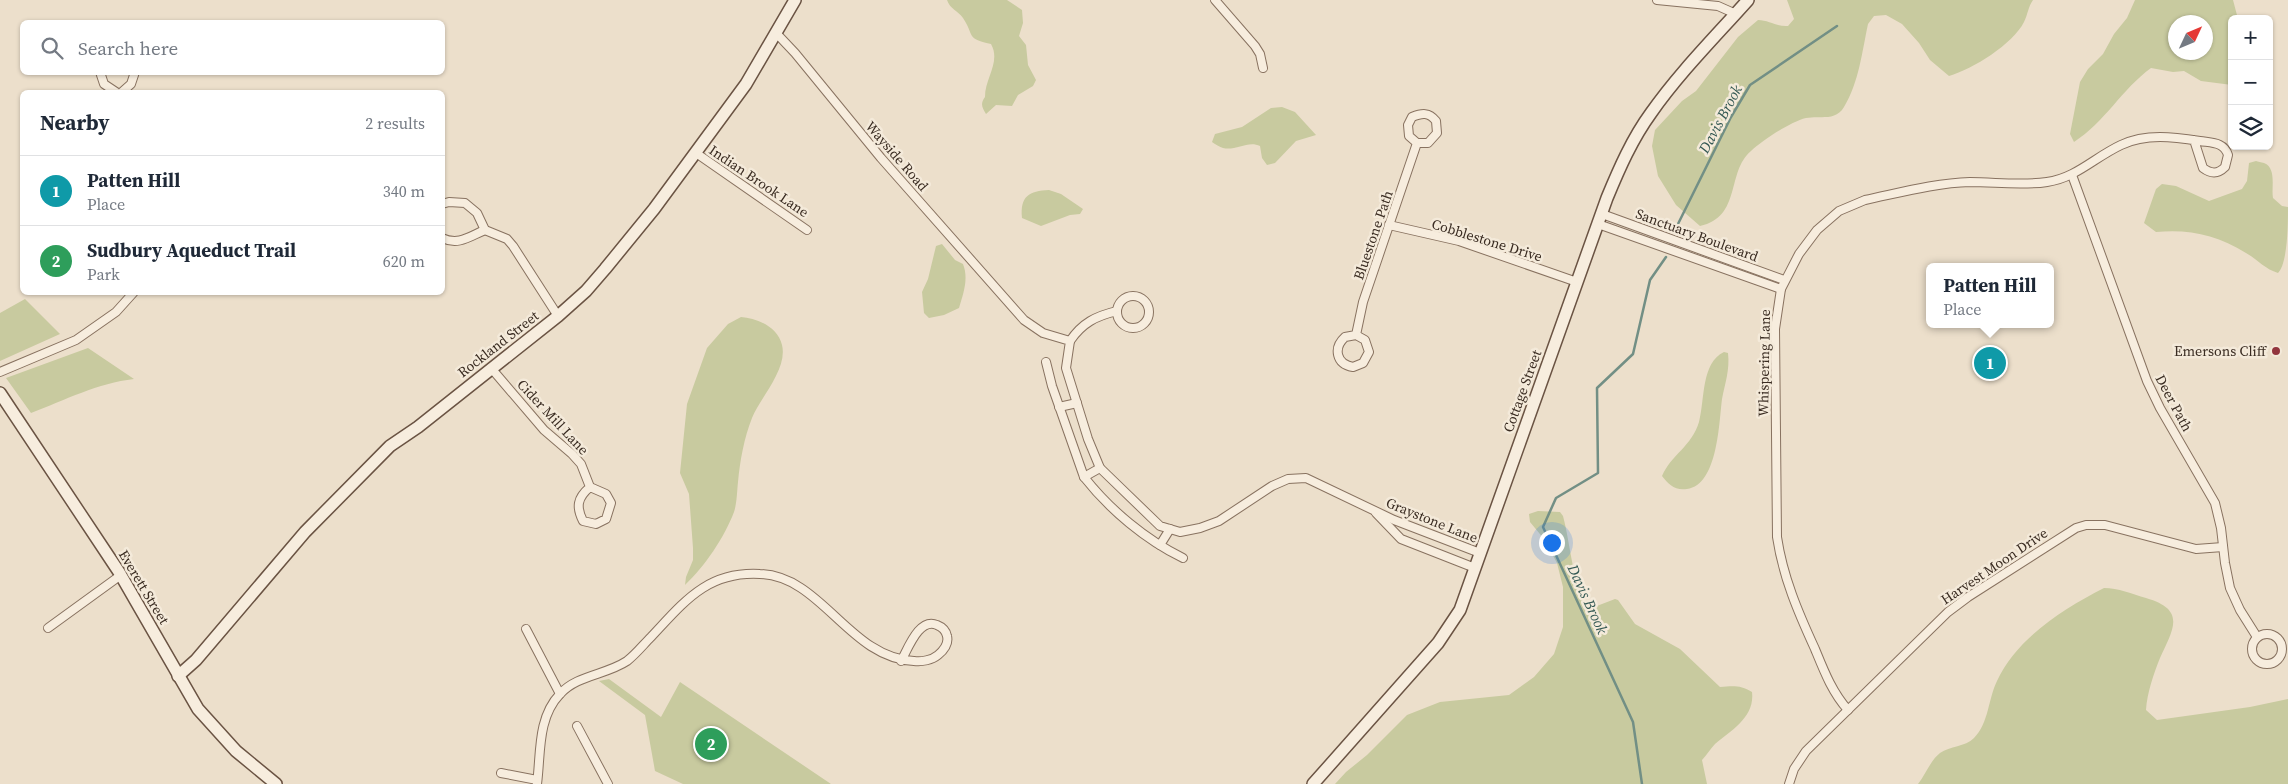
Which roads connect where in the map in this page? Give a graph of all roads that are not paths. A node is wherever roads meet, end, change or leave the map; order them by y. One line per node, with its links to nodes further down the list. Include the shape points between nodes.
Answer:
1 (795, 0): 6 (street, Rockland Street)
2 (1216, 0): 7 (street, via 1255,46)
3 (1657, 0): 5 (street, via 1718,6)
4 (1748, 0): 5 (street, Cottage Street)
5 (1736, 14): 17 (street, Cottage Street, via 1650,113 1624,159)
6 (777, 34): 14 (street, Rockland Street, via 746,84); 29 (street, Wayside Road, via 1024,320 1043,333)
7 (1264, 68)
8 (101, 75): 10 (street, via 104,84)
9 (134, 75): 11 (street)
10 (113, 90)
11 (124, 90)
12 (2194, 140): 12 (street, Whispering Lane, via 2203,168 2211,172 2226,167 2229,157 2223,146); 15 (street, Whispering Lane, via 2168,137 2134,140)
13 (1417, 143): 13 (street, via 1409,136 1408,125 1412,117 1429,115 1436,121 1438,133 1428,143); 18 (street, Bluestone Path)
14 (696, 153): 20 (street, Indian Brook Lane); 27 (street, Rockland Street, via 605,269)
15 (2072, 175): 22 (street, Whispering Lane, via 2034,183 1951,184 1850,205 1817,230); 42 (street, Deer Path, via 2148,382 2215,503)
16 (445, 203): 19 (street, via 465,203 477,214)
17 (1600, 219): 22 (street, Sanctuary Boulevard); 23 (street, Cottage Street); 24 (street, Sanctuary Boulevard)
18 (1389, 225): 23 (street, Cobblestone Drive, via 1458,241); 28 (street, Bluestone Path, via 1363,302)
19 (485, 230): 21 (street, via 452,243); 27 (street, via 513,246)
20 (807, 230)
21 (445, 240)
22 (1784, 280): 24 (street, Whispering Lane)
23 (1577, 282): 43 (street, Cottage Street)
24 (1781, 288): 53 (street, Whispering Lane, via 1775,329 1779,552 1793,600 1832,689)
25 (131, 295): 32 (street, via 116,312 76,340)
26 (1117, 311): 26 (street, via 1120,321 1134,328 1147,321 1150,311 1141,297 1130,296 1121,301); 29 (street, via 1086,322)
27 (558, 316): 31 (street, Rockland Street)
28 (1356, 335): 28 (street, via 1345,337 1338,347 1338,356 1353,367 1363,363 1369,352 1365,340)
29 (1070, 341): 34 (street, via 1066,368)
30 (1046, 362): 35 (street)
31 (491, 368): 38 (street, Cider Mill Lane, via 544,430 581,464); 51 (street, Rockland Street, via 390,446 368,467 305,532 196,660)
32 (0, 372)
33 (0, 393): 46 (street, Everett Street)
34 (1077, 402): 35 (street); 36 (street)
35 (1059, 407): 37 (street)
36 (1100, 468): 37 (street); 40 (street, via 1160,526)
37 (1084, 477): 41 (street, via 1150,540)
38 (590, 487): 38 (street, via 578,501 578,510 583,521 596,524 606,519 611,503 606,494)
39 (1374, 510): 40 (street, Graystone Lane, via 1306,478 1288,479 1219,522 1180,532); 43 (street, Graystone Lane); 45 (street, Graystone Lane, via 1401,539)
40 (1170, 529): 41 (street)
41 (1160, 545): 44 (street)
42 (2223, 547): 49 (street, Deer Path, via 2230,588); 53 (street, Harvest Moon Drive, via 2196,549 2105,525 2076,528 1958,604)
43 (1480, 553): 45 (street, Cottage Street)
44 (1183, 558)
45 (1475, 568): 59 (street, Cottage Street, via 1460,610 1447,632)
46 (120, 574): 47 (street); 51 (street, Everett Street)
47 (48, 628)
48 (526, 629): 52 (street)
49 (2258, 637): 49 (street, via 2270,634 2280,641 2282,650 2277,660 2268,664 2255,658 2252,646)
50 (901, 661): 50 (street, via 920,662 934,658 947,645 944,629 936,624 918,630); 52 (street, via 867,646 810,594 782,578 762,574 733,575 698,590 627,660)
51 (178, 676): 57 (street, Everett Street, via 198,709 236,751)
52 (560, 694): 56 (street, via 548,713 540,738)
53 (1848, 710): 60 (street, Harvest Moon Drive, via 1803,756)
54 (577, 726): 58 (street)
55 (500, 772): 56 (street)
56 (537, 782)
57 (276, 784)
58 (608, 784)
59 (1313, 784)
60 (1789, 784)

